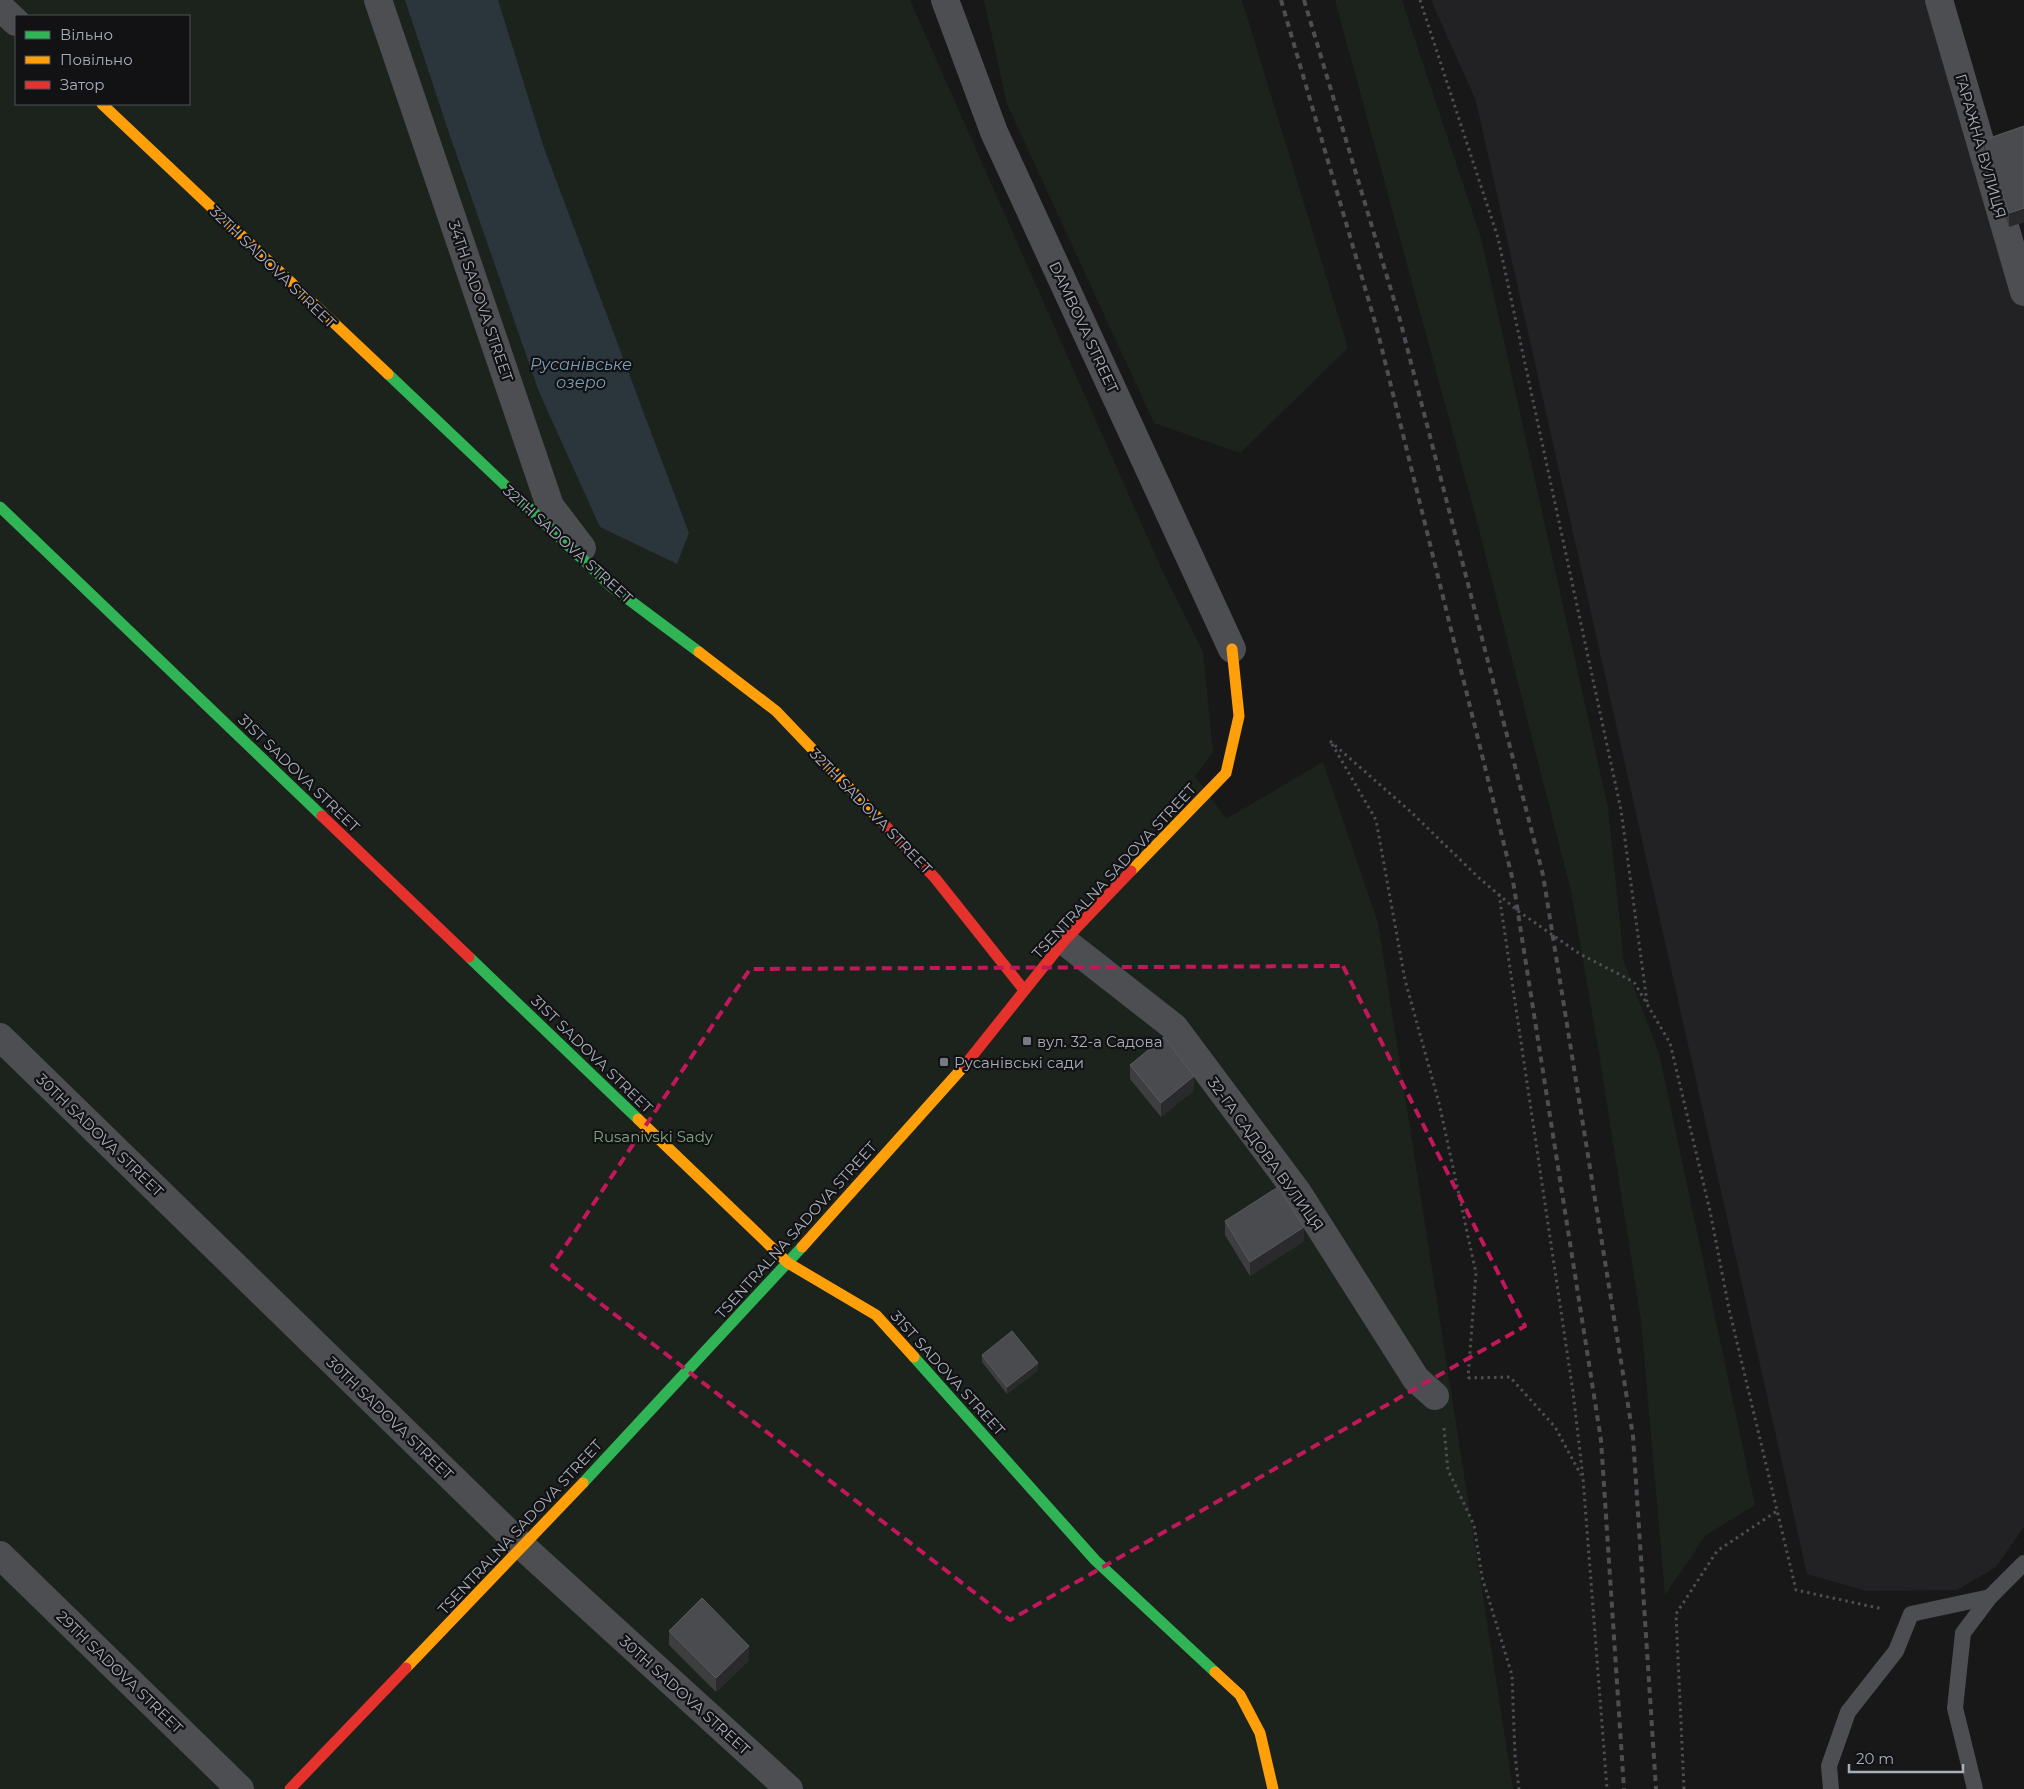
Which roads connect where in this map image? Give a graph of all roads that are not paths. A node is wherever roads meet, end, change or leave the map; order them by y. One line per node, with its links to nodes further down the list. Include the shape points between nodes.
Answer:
1 (378, 0): 7 (street, 34TH SADOVA STREET, via 550,506)
2 (945, 0): 8 (street, DAMBOVA STREET, via 994,132)
3 (1939, 0): 5 (street, ГАРАЖНА ВУЛИЦЯ)
4 (103, 105): 7 (street, 32TH SADOVA STREET)
5 (2024, 292)
6 (0, 507): 12 (street, 31ST SADOVA STREET)
7 (612, 587): 10 (street, 32TH SADOVA STREET, via 776,711 935,878)
8 (1232, 650): 9 (street, TSENTRALNA SADOVA STREET, via 1239,716 1226,773)
9 (1064, 941): 10 (street, TSENTRALNA SADOVA STREET); 13 (street, 32-ГА САДОВА ВУЛИЦЯ, via 1174,1027 1298,1193 1416,1379)
10 (1024, 990): 12 (street, TSENTRALNA SADOVA STREET, via 964,1067)
11 (0, 1037): 14 (street, 30TH SADOVA STREET)
12 (788, 1263): 14 (street, TSENTRALNA SADOVA STREET); 21 (street, 31ST SADOVA STREET, via 876,1316 1095,1560 1240,1695 1260,1733)
13 (1436, 1396)
14 (523, 1547): 19 (street, TSENTRALNA SADOVA STREET); 20 (street, 30TH SADOVA STREET)
15 (0, 1555): 18 (street, 29TH SADOVA STREET)
16 (2024, 1563): 17 (lane)
17 (1990, 1597): 22 (lane, via 1911,1614 1896,1651 1848,1712 1829,1766); 23 (lane, via 1963,1633 1955,1708)
18 (240, 1789)
19 (290, 1789)
20 (789, 1789)
21 (1272, 1789)
22 (1831, 1789)
23 (1975, 1789)

